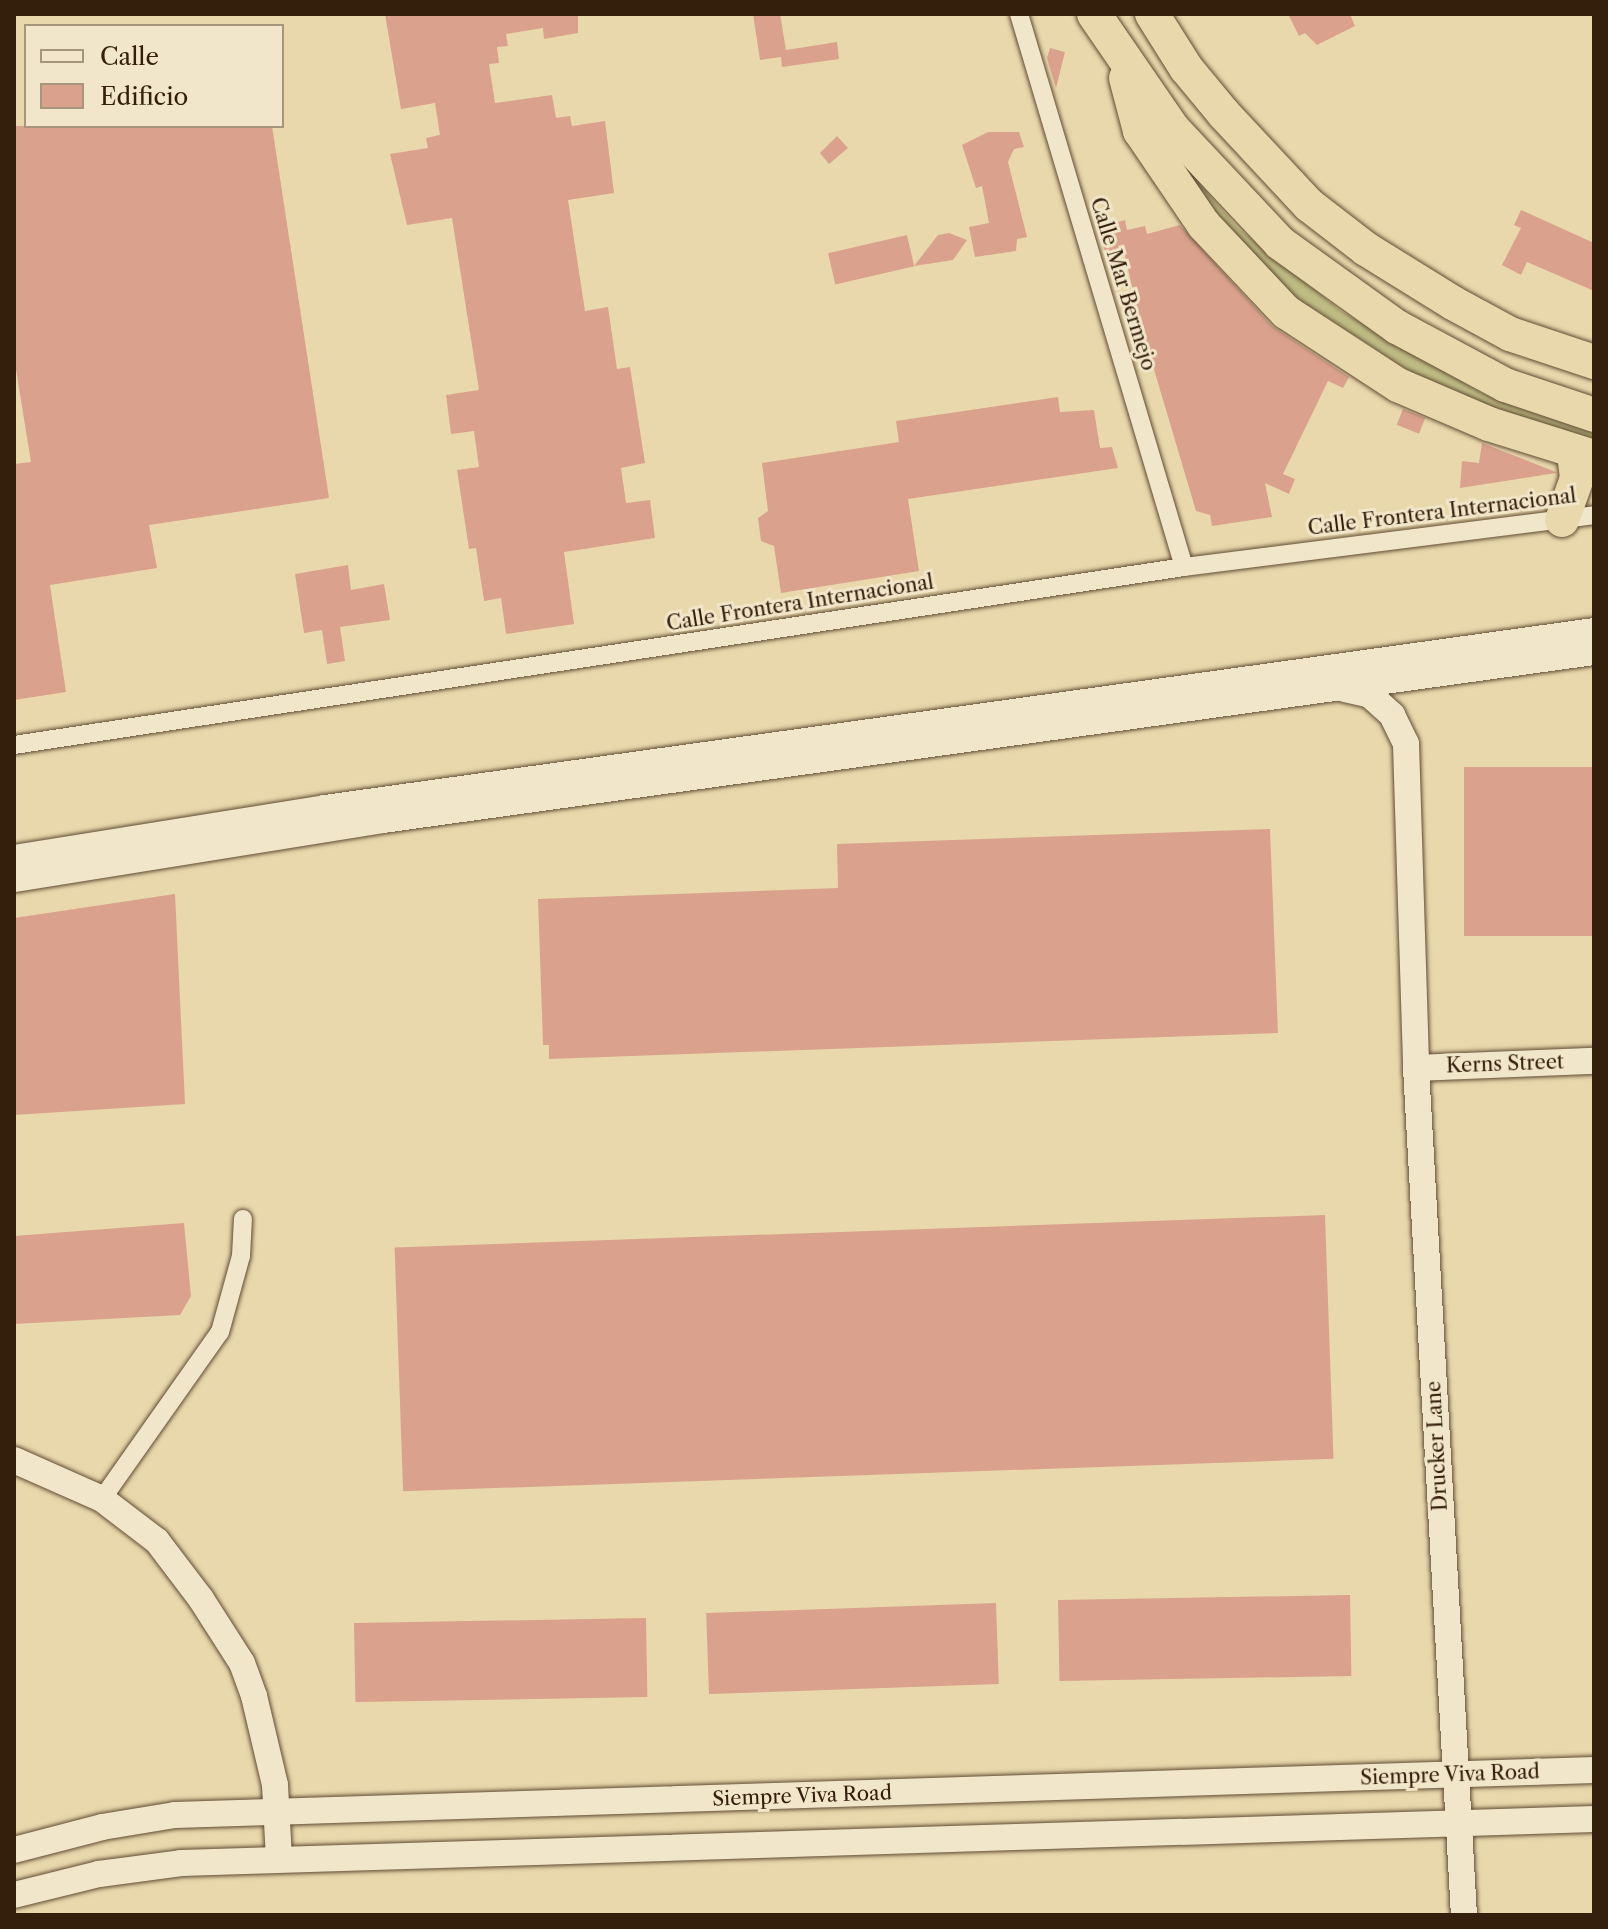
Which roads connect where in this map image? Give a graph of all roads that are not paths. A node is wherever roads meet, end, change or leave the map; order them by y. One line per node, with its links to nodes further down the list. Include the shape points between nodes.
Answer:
1 (1019, 14): 9 (street, Calle Mar Bermejo)
2 (1094, 14): 4 (highway)
3 (1152, 14): 5 (highway, via 1186,68 1309,205 1366,249 1453,303 1510,334)
4 (1120, 55): 6 (highway, via 1149,99 1221,184 1280,243 1397,327 1505,385); 7 (highway, via 1140,131 1204,225 1286,312 1398,385)
5 (1594, 362)
6 (1594, 415)
7 (1584, 456): 8 (highway, via 1577,478)
8 (1578, 517): 9 (street, Calle Frontera Internacional)
9 (1184, 567): 14 (street, Calle Frontera Internacional)
10 (1594, 631): 12 (main road)
11 (1594, 652): 13 (main road)
12 (1283, 675): 13 (main road); 15 (main road, via 325,808)
13 (1339, 687): 16 (main road, via 383,820); 18 (main road, Drucker Lane, via 1370,695 1392,715 1406,744)
14 (14, 745)
15 (14, 858)
16 (14, 879)
17 (1594, 1061): 18 (main road, Kerns Street)
18 (1416, 1068): 23 (main road, Drucker Lane)
19 (243, 1219): 21 (street, via 241,1256 220,1332)
20 (14, 1460): 21 (main road)
21 (102, 1499): 24 (main road, via 157,1541 242,1663 275,1785)
22 (1594, 1770): 23 (main road, Siempre Viva Road)
23 (1456, 1775): 24 (main road, Siempre Viva Road); 26 (main road, Drucker Lane)
24 (277, 1812): 27 (main road, Siempre Viva Road, via 175,1815); 28 (main road)
25 (1594, 1819): 26 (main road)
26 (1460, 1824): 28 (main road); 30 (main road, Drucker Lane)
27 (14, 1850)
28 (279, 1859): 29 (main road, via 112,1872)
29 (14, 1895)
30 (1464, 1915)

